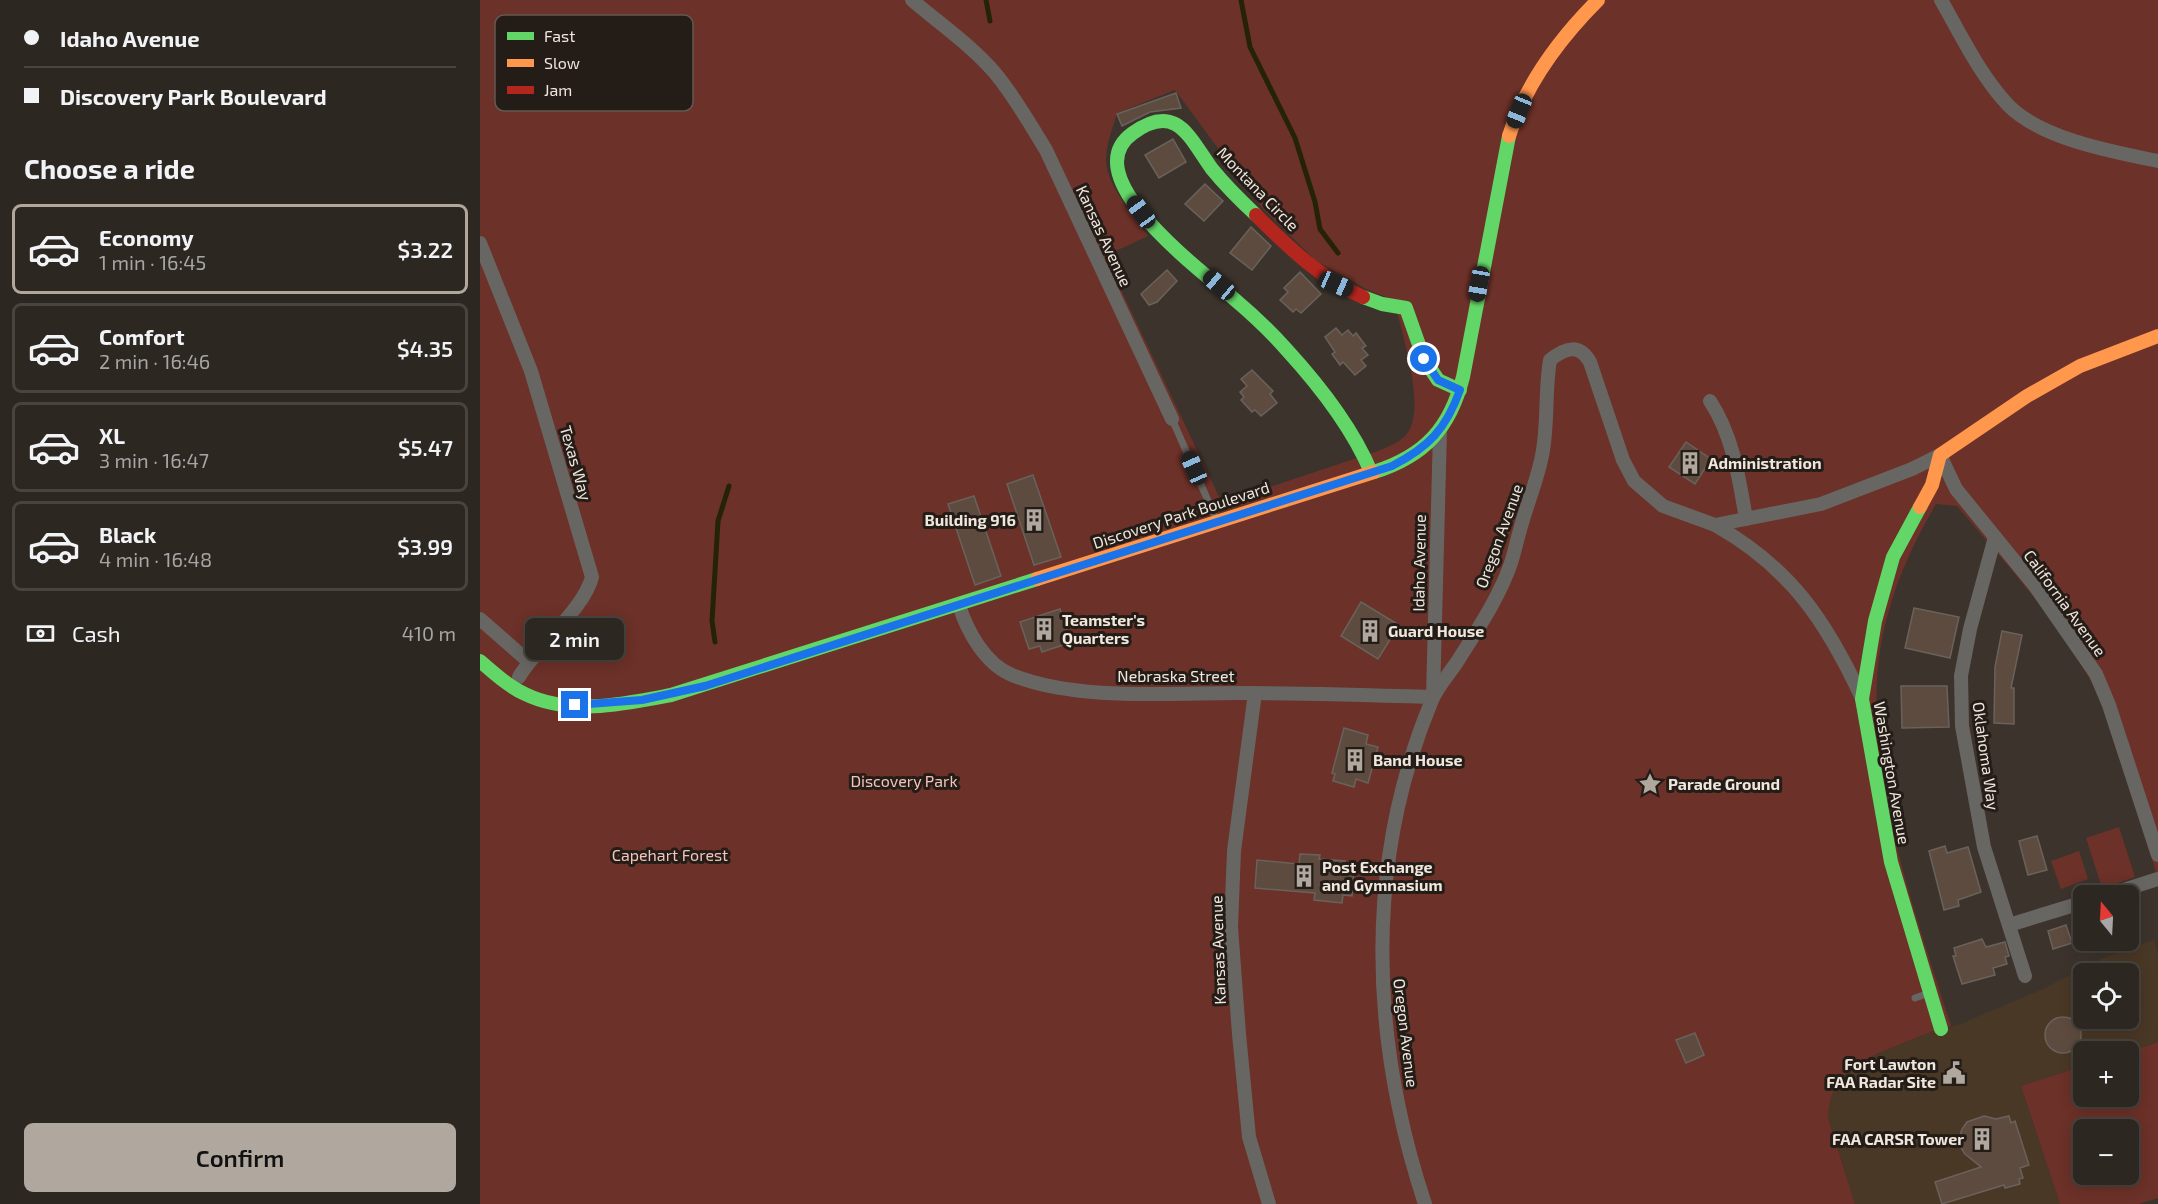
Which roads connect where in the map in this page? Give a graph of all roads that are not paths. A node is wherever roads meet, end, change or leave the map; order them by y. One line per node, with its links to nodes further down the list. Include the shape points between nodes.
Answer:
1 (912, 0): 9 (street, Kansas Avenue, via 972,50 1025,114 1046,150)
2 (1598, 0): 7 (street, Discovery Park Boulevard, via 1549,54 1528,89 1510,133)
3 (1941, 0): 4 (street, via 1978,64 2009,107 2069,139)
4 (2158, 161)
5 (480, 243): 20 (street, Texas Way, via 531,371 592,577 584,597)
6 (2158, 336): 11 (street, via 2080,366 2026,396)
7 (1460, 390): 10 (street, Discovery Park Boulevard); 12 (street, Montana Circle, via 1438,380 1424,359 1406,308 1385,306 1336,284 1254,214 1216,174 1178,123 1145,126 1122,141 1116,154 1118,173 1141,212 1300,364 1365,457)
8 (1710, 401): 13 (street, via 1730,442)
9 (1172, 419): 14 (lane, Kansas Avenue)
10 (1440, 431): 12 (street, Discovery Park Boulevard, via 1408,458); 23 (street, Idaho Avenue)
11 (1940, 455): 13 (street, via 1821,504); 16 (street, California Avenue, via 1956,489); 24 (street, Washington Avenue, via 1932,485 1893,557 1875,621)
12 (1371, 472): 14 (street, Discovery Park Boulevard)
13 (1746, 519): 15 (street)
14 (1217, 521): 17 (street, Discovery Park Boulevard)
15 (1716, 525): 23 (street, Oregon Avenue, via 1663,506 1634,481 1623,460 1590,362 1581,351 1561,351 1550,360 1537,482 1510,563 1487,614); 24 (street, via 1771,562 1796,589 1836,646)
16 (1995, 537): 25 (street, California Avenue, via 2048,603 2096,674); 29 (street, Oklahoma Way, via 1964,661 1960,706 1980,831)
17 (959, 605): 19 (street, Discovery Park Boulevard, via 705,686 642,700 575,705 543,701 512,687); 22 (street, Nebraska Street, via 979,646 992,663 1011,675 1069,689 1120,693)
18 (480, 619): 20 (street)
19 (480, 661)
20 (528, 661): 21 (street, Texas Way)
21 (519, 677)
22 (1255, 693): 23 (street, Nebraska Street); 34 (street, Kansas Avenue, via 1234,848 1232,927 1249,1137)
23 (1433, 697): 35 (street, Oregon Avenue, via 1410,759 1392,828 1381,968 1392,1066)
24 (1862, 699): 31 (street, Washington Avenue, via 1891,862)
25 (2158, 855)
26 (2158, 879): 27 (street)
27 (2139, 885)
28 (2073, 905): 29 (street)
29 (2009, 925): 30 (street, Oklahoma Way)
30 (2025, 976)
31 (1930, 993): 32 (lane); 33 (street, Washington Avenue)
32 (1915, 998)
33 (1941, 1029)
34 (1269, 1204)
35 (1425, 1204)

